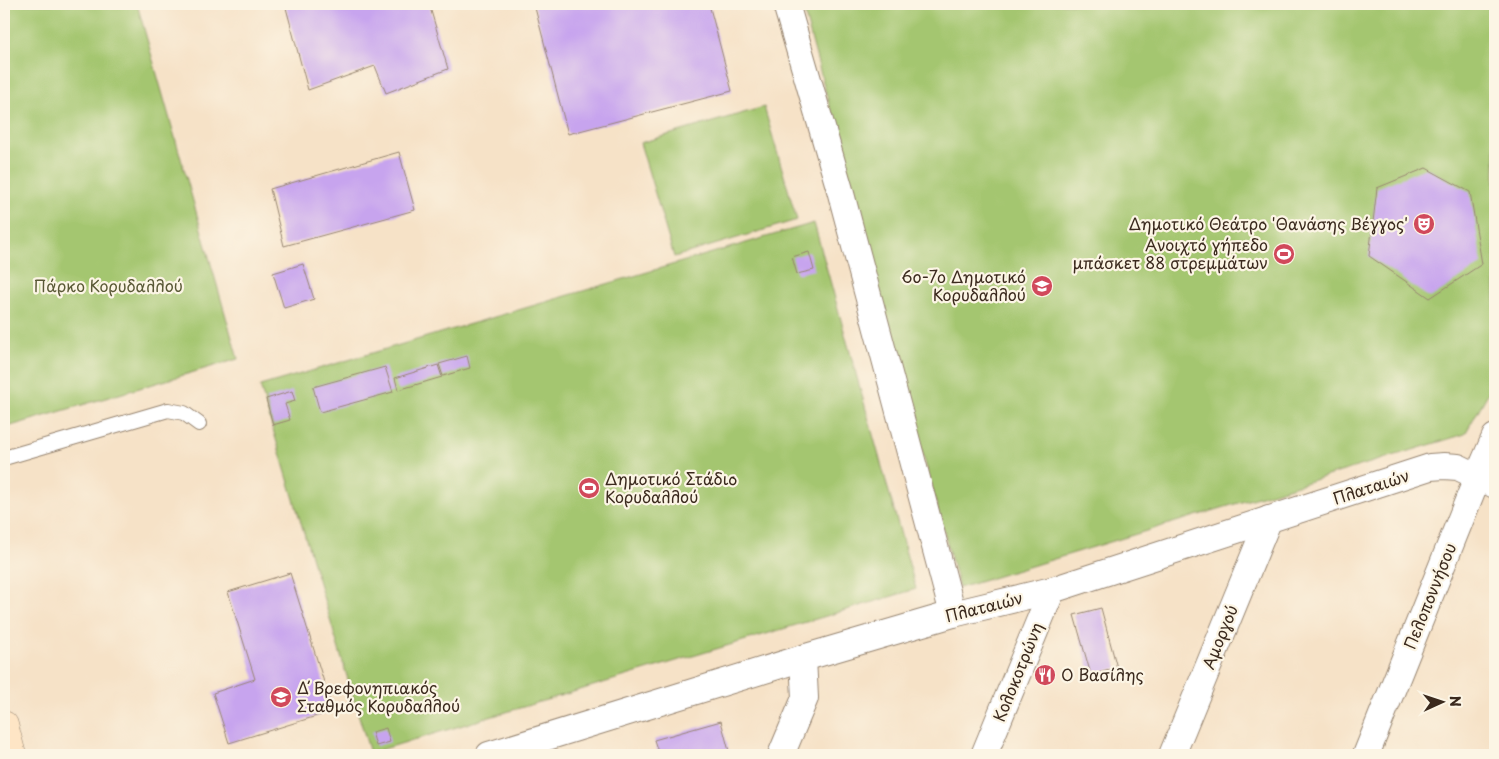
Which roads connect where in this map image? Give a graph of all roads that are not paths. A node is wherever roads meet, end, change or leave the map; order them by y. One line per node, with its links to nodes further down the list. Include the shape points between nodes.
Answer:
1 (786, 4): 8 (street, via 843,200)
2 (199, 424): 4 (lane, via 184,413 168,410)
3 (1495, 437): 5 (street, Πελοποννήσου)
4 (4, 458)
5 (1486, 480): 6 (street, Πλαταιών, via 1458,467 1430,468); 16 (street, Πελοποννήσου)
6 (1269, 519): 7 (street, Πλαταιών); 15 (street, Αμοργού)
7 (1052, 590): 8 (street, Πλαταιών); 14 (street, Κολοκοτρώνη)
8 (952, 614): 9 (street, Πλαταιών)
9 (803, 658): 12 (street, Πλαταιών); 13 (street, via 805,698)
10 (4, 725): 11 (main road)
11 (12, 755)
12 (489, 755)
13 (781, 755)
14 (984, 755)
15 (1172, 755)
16 (1366, 755)

